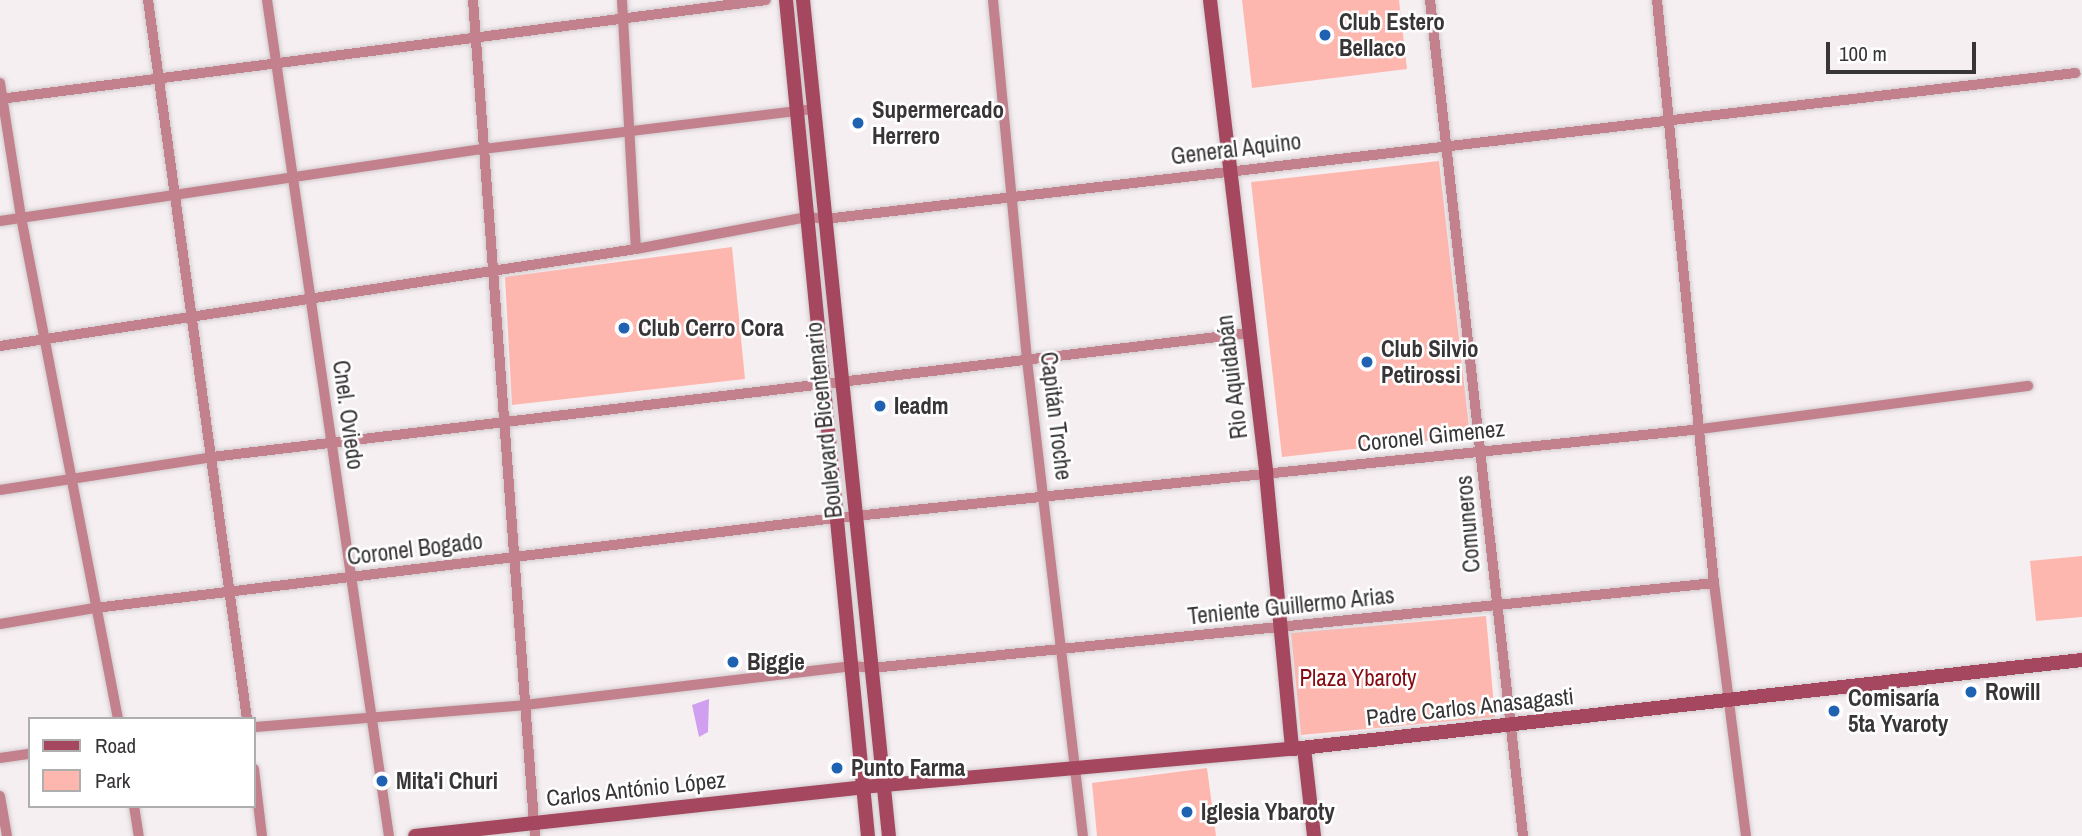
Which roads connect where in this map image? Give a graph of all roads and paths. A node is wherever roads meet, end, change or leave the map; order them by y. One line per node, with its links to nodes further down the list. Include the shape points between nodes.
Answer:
1 (148, 0): 16 (street)
2 (267, 0): 14 (street, Cnel. Oviedo)
3 (473, 0): 13 (street)
4 (622, 0): 12 (street)
5 (766, 0): 12 (street)
6 (786, 0): 20 (main road, Boulevard Bicentenario)
7 (803, 0): 19 (main road, Boulevard Bicentenario)
8 (993, 0): 28 (street, Capitán Troche)
9 (1210, 0): 25 (main road, Rio Aquidabán)
10 (1430, 0): 23 (street, Comuneros)
11 (1657, 0): 21 (street)
12 (623, 20): 13 (street); 22 (street)
13 (476, 38): 14 (street); 24 (street)
14 (275, 64): 16 (street); 26 (street, Cnel. Oviedo)
15 (2076, 73): 21 (street, General Aquino)
16 (158, 77): 18 (street); 27 (street)
17 (0, 83): 18 (street)
18 (1, 98): 29 (street)
19 (814, 109): 20 (street); 31 (main road, Boulevard Bicentenario)
20 (797, 112): 22 (street); 30 (main road, Boulevard Bicentenario)
21 (1670, 122): 23 (street, General Aquino); 45 (street)
22 (629, 135): 24 (street); 33 (street)
23 (1446, 146): 25 (street, General Aquino); 47 (street, Comuneros)
24 (483, 149): 26 (street); 34 (street)
25 (1230, 170): 28 (street, General Aquino); 37 (main road, Rio Aquidabán)
26 (291, 178): 27 (street); 35 (street, Cnel. Oviedo)
27 (175, 197): 29 (street); 36 (street)
28 (1011, 198): 31 (street, General Aquino); 40 (street, Capitán Troche)
29 (20, 218): 32 (street); 38 (street)
30 (807, 218): 31 (street, General Aquino); 33 (street, General Aquino); 42 (main road, Boulevard Bicentenario)
31 (825, 219): 41 (main road, Boulevard Bicentenario)
32 (0, 222)
33 (636, 249): 34 (street, General Aquino)
34 (493, 270): 35 (street, General Aquino); 44 (street)
35 (309, 298): 36 (street, General Aquino); 46 (street, Cnel. Oviedo)
36 (192, 314): 38 (street, General Aquino); 48 (street)
37 (1250, 333): 40 (street); 49 (main road, Rio Aquidabán)
38 (44, 338): 39 (street, General Aquino); 50 (street)
39 (0, 346)
40 (1027, 360): 41 (street); 52 (street, Capitán Troche)
41 (843, 379): 42 (street); 53 (main road, Boulevard Bicentenario)
42 (823, 384): 44 (street); 54 (main road, Boulevard Bicentenario)
43 (2028, 386): 45 (street, Coronel Gimenez)
44 (505, 424): 46 (street); 55 (street)
45 (1700, 429): 47 (street, Coronel Gimenez); 57 (street)
46 (331, 443): 48 (street); 56 (street, Cnel. Oviedo)
47 (1483, 452): 49 (street, Coronel Gimenez); 59 (street, Comuneros)
48 (212, 457): 50 (street); 58 (street)
49 (1266, 473): 52 (street, Coronel Gimenez); 62 (main road, Rio Aquidabán)
50 (71, 478): 51 (street); 60 (street)
51 (0, 490)
52 (1045, 497): 53 (street, Coronel Gimenez); 63 (street, Capitán Troche)
53 (856, 517): 54 (street, Coronel Gimenez); 66 (main road, Boulevard Bicentenario)
54 (836, 518): 55 (street, Coronel Bogado); 65 (main road, Boulevard Bicentenario)
55 (514, 558): 56 (street, Coronel Bogado); 68 (street)
56 (351, 578): 58 (street, Coronel Bogado); 71 (street, Cnel. Oviedo)
57 (1714, 583): 59 (street, Teniente Guillermo Arias); 67 (street)
58 (231, 592): 60 (street, Coronel Bogado); 70 (street)
59 (1497, 606): 62 (street, Teniente Guillermo Arias); 72 (street, Comuneros)
60 (95, 608): 61 (street, Coronel Bogado); 69 (street)
61 (0, 624)
62 (1281, 628): 63 (street, Teniente Guillermo Arias); 74 (main road, Rio Aquidabán)
63 (1064, 649): 66 (street, Teniente Guillermo Arias); 77 (street, Capitán Troche)
64 (2082, 660): 67 (main road, Padre Carlos Anasagasti)
65 (851, 666): 66 (street, Teniente Guillermo Arias); 68 (street, Teniente Guillermo Arias); 79 (main road, Boulevard Bicentenario)
66 (872, 668): 80 (main road, Boulevard Bicentenario)
67 (1728, 699): 72 (main road, Padre Carlos Anasagasti); 94 (street)
68 (525, 705): 71 (street, Teniente Guillermo Arias); 83 (street)
69 (118, 717)
70 (247, 717)
71 (372, 717): 73 (street, Teniente Guillermo Arias); 87 (street, Cnel. Oviedo)
72 (1509, 726): 74 (main road, Padre Carlos Anasagasti); 93 (street, Comuneros)
73 (256, 727)
74 (1298, 749): 77 (main road, Padre Carlos Anasagasti); 92 (main road, Rio Aquidabán)
75 (28, 754): 76 (street)
76 (0, 758)
77 (1076, 770): 80 (main road, Padre Carlos Anasagasti); 91 (street, Capitán Troche)
78 (256, 786): 86 (street)
79 (863, 787): 80 (main road, Padre Carlos Anasagasti); 83 (main road, Carlos António López); 89 (main road, Boulevard Bicentenario)
80 (884, 789): 90 (main road, Boulevard Bicentenario)
81 (0, 796): 84 (street)
82 (134, 808): 85 (street)
83 (535, 830): 88 (main road, Carlos António López)
84 (8, 836)
85 (139, 836)
86 (262, 836)
87 (388, 836)
88 (415, 836)
89 (867, 836)
90 (889, 836)
91 (1083, 836)
92 (1314, 836)
93 (1522, 836)
94 (1746, 836)

